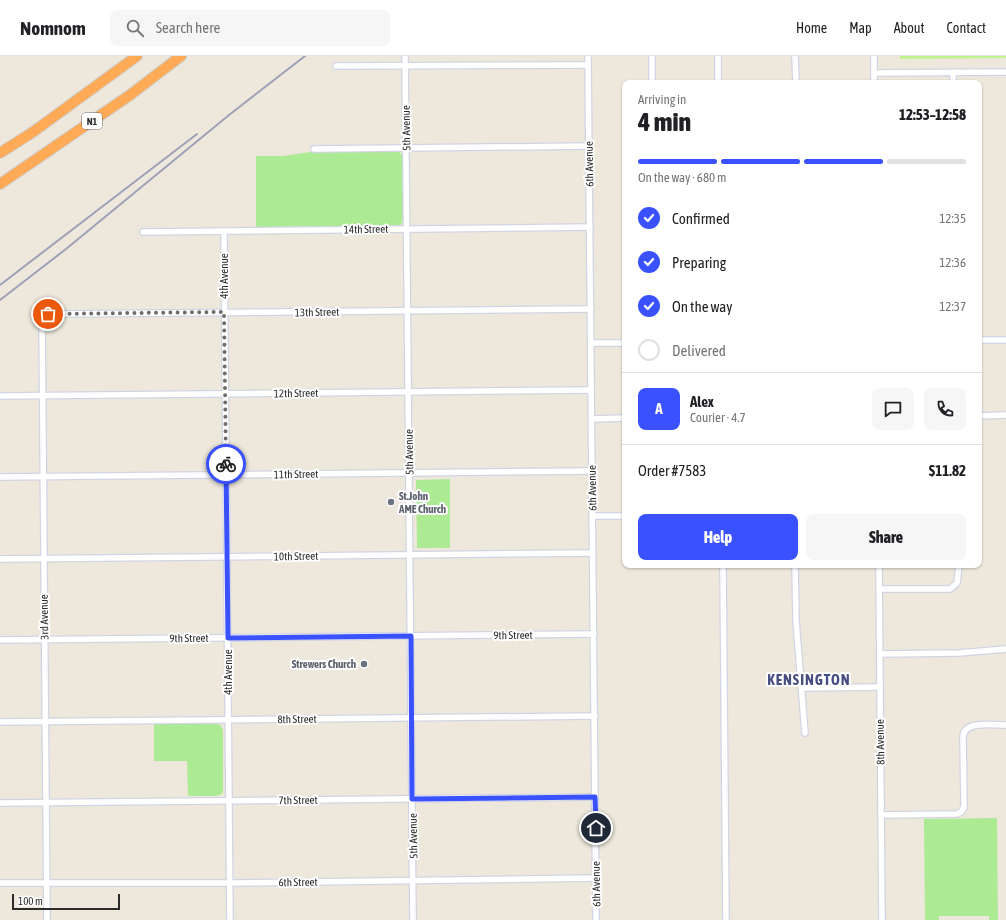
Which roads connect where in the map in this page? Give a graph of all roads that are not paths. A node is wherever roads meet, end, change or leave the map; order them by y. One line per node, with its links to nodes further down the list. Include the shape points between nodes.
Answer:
1 (137, 56): 23 (highway, N1)
2 (181, 56): 24 (highway, N1)
3 (405, 56): 11 (street, 5th Avenue)
4 (588, 56): 9 (street, 6th Avenue)
5 (652, 56): 15 (street)
6 (718, 56): 16 (street)
7 (796, 56): 17 (street)
8 (874, 56): 14 (street)
9 (588, 65): 11 (street); 20 (street, 6th Avenue)
10 (336, 66): 11 (street)
11 (405, 66): 21 (street, 5th Avenue)
12 (953, 72): 13 (street); 14 (street); 19 (street)
13 (1006, 72)
14 (874, 73): 18 (street)
15 (652, 80)
16 (718, 80)
17 (796, 80)
18 (874, 80)
19 (953, 80)
20 (589, 146): 21 (street); 25 (street, 6th Avenue)
21 (406, 147): 22 (street); 26 (street, 5th Avenue)
22 (314, 148)
23 (0, 153)
24 (0, 184)
25 (590, 227): 26 (street, 14th Street); 29 (street, 6th Avenue)
26 (407, 229): 27 (street, 14th Street); 30 (street, 5th Avenue)
27 (224, 231): 28 (street, 14th Street); 31 (street, 4th Avenue)
28 (143, 232)
29 (591, 309): 30 (street, 13th Street); 35 (street, 6th Avenue)
30 (408, 311): 31 (street, 13th Street); 38 (street, 5th Avenue)
31 (224, 312): 32 (street, 13th Street); 39 (street, 4th Avenue)
32 (44, 315): 41 (street, 3rd Avenue)
33 (982, 340): 34 (street)
34 (1006, 340)
35 (591, 343): 36 (street); 37 (street, 6th Avenue)
36 (622, 343)
37 (591, 390): 38 (street, 12th Street); 45 (street, 6th Avenue)
38 (408, 392): 39 (street, 12th Street); 47 (street, 5th Avenue)
39 (225, 394): 41 (street, 12th Street); 48 (street, 4th Avenue)
40 (0, 396): 41 (street, 12th Street)
41 (42, 396): 50 (street, 3rd Avenue)
42 (1006, 415): 43 (street)
43 (982, 416)
44 (622, 418): 45 (street)
45 (592, 419): 46 (street, 6th Avenue)
46 (592, 471): 47 (street, 11th Street); 51 (street, 6th Avenue)
47 (409, 473): 48 (street, 11th Street); 54 (street, 5th Avenue)
48 (226, 475): 50 (street, 11th Street); 55 (street, 4th Avenue)
49 (0, 477): 50 (street, 11th Street)
50 (42, 477): 56 (street, 3rd Avenue)
51 (593, 516): 52 (street); 53 (street, 6th Avenue)
52 (622, 516)
53 (593, 553): 54 (street, 10th Street); 63 (street, 6th Avenue)
54 (410, 554): 55 (street, 10th Street); 64 (street, 5th Avenue)
55 (227, 556): 56 (street, 10th Street); 65 (street, 4th Avenue)
56 (43, 558): 57 (street, 10th Street); 67 (street, 3rd Avenue)
57 (0, 559)
58 (723, 568): 94 (street)
59 (795, 568): 71 (street, via 796,621)
60 (879, 568): 62 (street, 8th Avenue)
61 (959, 568): 62 (street, via 957,583 950,589)
62 (879, 589): 69 (street, 8th Avenue)
63 (594, 634): 64 (street, 9th Street); 72 (street, 6th Avenue)
64 (411, 636): 65 (street, 9th Street); 73 (street, 5th Avenue)
65 (228, 638): 67 (street, 9th Street); 74 (street, 4th Avenue)
66 (0, 640): 67 (street, 9th Street)
67 (44, 640): 76 (street, 3rd Avenue)
68 (1006, 649): 69 (street, via 959,654)
69 (880, 654): 70 (street, 8th Avenue)
70 (880, 687): 71 (street); 84 (street, 8th Avenue)
71 (802, 688): 78 (street)
72 (594, 716): 73 (street, 8th Street); 79 (street, 6th Avenue)
73 (412, 718): 74 (street, 8th Street); 80 (street, 5th Avenue)
74 (228, 720): 76 (street, 8th Street); 81 (street, 4th Avenue)
75 (0, 722): 76 (street, 8th Street)
76 (45, 722): 82 (street, 3rd Avenue)
77 (1006, 725): 84 (street, via 974,725 965,731 964,807 961,812)
78 (805, 733)
79 (595, 797): 80 (street, 7th Street); 85 (street, 6th Avenue)
80 (412, 799): 81 (street, 7th Street); 86 (street, 5th Avenue)
81 (228, 801): 82 (street, 7th Street); 87 (street, 4th Avenue)
82 (46, 802): 83 (street, 7th Street); 89 (street, 3rd Avenue)
83 (0, 803)
84 (881, 815): 95 (street, 8th Avenue)
85 (596, 878): 86 (street, 6th Street); 93 (street, 6th Avenue)
86 (413, 880): 87 (street, 6th Street); 92 (street, 5th Avenue)
87 (230, 882): 89 (street, 6th Street); 91 (street, 4th Avenue)
88 (0, 883): 89 (street, 6th Street)
89 (47, 883): 90 (street, 3rd Avenue)
90 (47, 920)
91 (230, 920)
92 (413, 920)
93 (596, 920)
94 (726, 920)
95 (882, 920)

